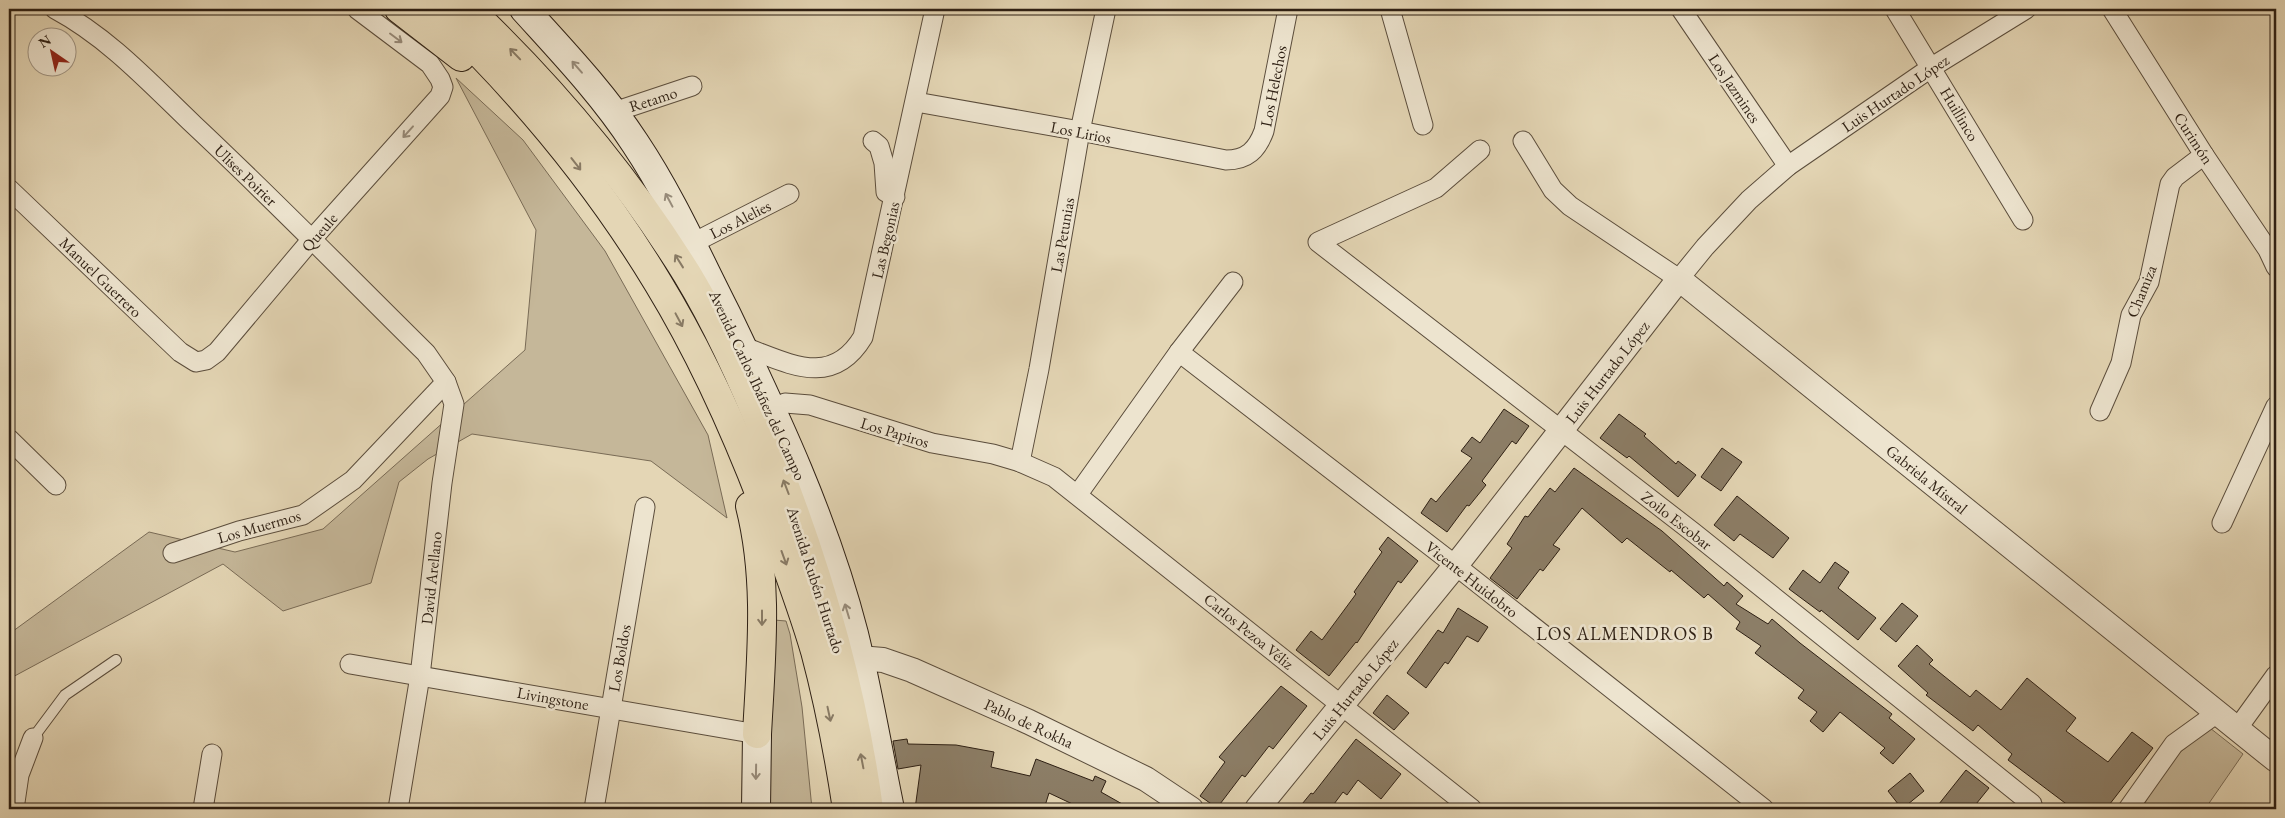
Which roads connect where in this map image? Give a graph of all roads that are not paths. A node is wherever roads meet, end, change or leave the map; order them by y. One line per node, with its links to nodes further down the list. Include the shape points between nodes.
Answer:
1 (55, 9): 32 (street, Ulises Poirier, via 108,44)
2 (357, 9): 32 (street, Queule, one-way to 32, via 430,64 443,87 440,96)
3 (399, 9): 21 (highway, via 443,42)
4 (435, 9): 21 (highway)
5 (469, 9): 75 (highway, Avenida Rubén Hurtado, one-way to 5, via 853,714 836,640 800,526 759,419 715,325 650,218 604,156 532,72)
6 (524, 9): 18 (main road, Avenida Carlos Ibáñez del Campo, one-way to 6)
7 (935, 9): 17 (street, Las Begonias)
8 (1106, 9): 20 (street, Las Petunias)
9 (1288, 9): 26 (street, Los Helechos, via 1264,131 1259,145)
10 (1390, 9): 19 (street)
11 (1681, 9): 27 (street, Los Jazmines)
12 (1895, 9): 15 (street, Huillinco)
13 (2026, 9): 15 (street, Luis Hurtado López)
14 (2112, 9): 25 (street, Curimón)
15 (1932, 67): 27 (street, Luis Hurtado López); 31 (street, Huillinco)
16 (692, 86): 18 (street, Retamo)
17 (916, 102): 20 (street, Los Lirios); 30 (street, Las Begonias)
18 (614, 112): 33 (main road, Avenida Carlos Ibáñez del Campo, one-way to 18, via 655,175)
19 (1422, 125)
20 (1080, 131): 26 (street, Los Lirios, via 1226,160); 48 (street, Las Petunias)
21 (555, 138): 42 (highway, Avenida Rubén Hurtado, one-way to 42, via 597,191 659,284)
22 (1523, 141): 35 (street, Gabriela Mistral, via 1553,190 1570,206)
23 (873, 142): 30 (street, via 880,146 886,192)
24 (1480, 150): 46 (street, Zoilo Escobar, via 1436,188 1318,242)
25 (2204, 155): 34 (street, Curimón); 45 (street, Chamiza, via 2170,184 2149,282 2131,315 2121,363)
26 (1246, 157)
27 (1788, 166): 35 (street, Luis Hurtado López, via 1749,200 1704,247)
28 (9, 189): 40 (street, Manuel Guerrero, via 180,352)
29 (789, 194): 33 (street, Los Alelies)
30 (895, 196): 37 (street, Las Begonias, via 862,337 855,350 829,368 814,369)
31 (2024, 220)
32 (312, 239): 39 (street, Ulises Poirier); 40 (street, Queule, via 217,352)
33 (692, 244): 37 (main road, Avenida Carlos Ibáñez del Campo)
34 (2276, 266)
35 (1679, 279): 46 (street, Luis Hurtado López); 62 (street, Gabriela Mistral)
36 (1233, 282): 38 (street)
37 (741, 346): 44 (main road, Avenida Carlos Ibáñez del Campo)
38 (1178, 352): 50 (street); 54 (street, Vicente Huidobro)
39 (426, 353): 41 (street, David Arellano)
40 (196, 362)
41 (446, 382): 53 (street, Los Muermos, via 353,480 303,515 238,531); 59 (street, David Arellano, via 454,404)
42 (719, 399): 64 (highway, one-way to 64, via 744,483 757,542 762,601); 74 (highway, Avenida Rubén Hurtado, one-way to 74, via 761,496 806,621 825,693)
43 (2276, 406): 52 (street)
44 (772, 408): 48 (street, Los Papiros, via 785,403 810,406 932,443); 55 (main road, Avenida Carlos Ibáñez del Campo, one-way to 44, via 816,513)
45 (2100, 411)
46 (1561, 430): 54 (street, Luis Hurtado López); 68 (street, Zoilo Escobar)
47 (9, 439): 49 (street)
48 (1020, 462): 50 (street, Carlos Pezoa Véliz, via 1054,477)
49 (56, 486)
50 (1078, 494): 60 (street, Carlos Pezoa Véliz)
51 (645, 507): 61 (street, Los Boldos)
52 (2222, 523)
53 (173, 553)
54 (1455, 565): 60 (street, Luis Hurtado López); 80 (street, Vicente Huidobro)
55 (859, 658): 76 (main road, Avenida Carlos Ibáñez del Campo); 77 (street, Pablo de Rokha, via 884,660 912,670 1029,722 1146,779)
56 (116, 660): 65 (lane, via 65,695)
57 (350, 664): 59 (street, Livingstone)
58 (2276, 675): 63 (street)
59 (420, 676): 61 (street, Livingstone); 71 (street, David Arellano)
60 (1342, 705): 78 (street, Luis Hurtado López); 79 (street, Carlos Pezoa Véliz)
61 (611, 708): 64 (street, Livingstone); 72 (street, Los Boldos)
62 (2216, 713): 63 (street, Gabriela Mistral); 81 (street, via 2174,744)
63 (2237, 729): 67 (street, Gabriela Mistral)
64 (757, 734): 73 (main road, one-way to 73)
65 (33, 738): 69 (street, via 19,775)
66 (212, 754): 70 (street)
67 (2276, 760)
68 (2032, 804)
69 (14, 809)
70 (203, 809)
71 (398, 809)
72 (594, 809)
73 (756, 809)
74 (847, 809)
75 (869, 809)
76 (890, 809)
77 (1192, 809)
78 (1257, 809)
79 (1472, 809)
80 (1764, 809)
81 (2128, 809)

